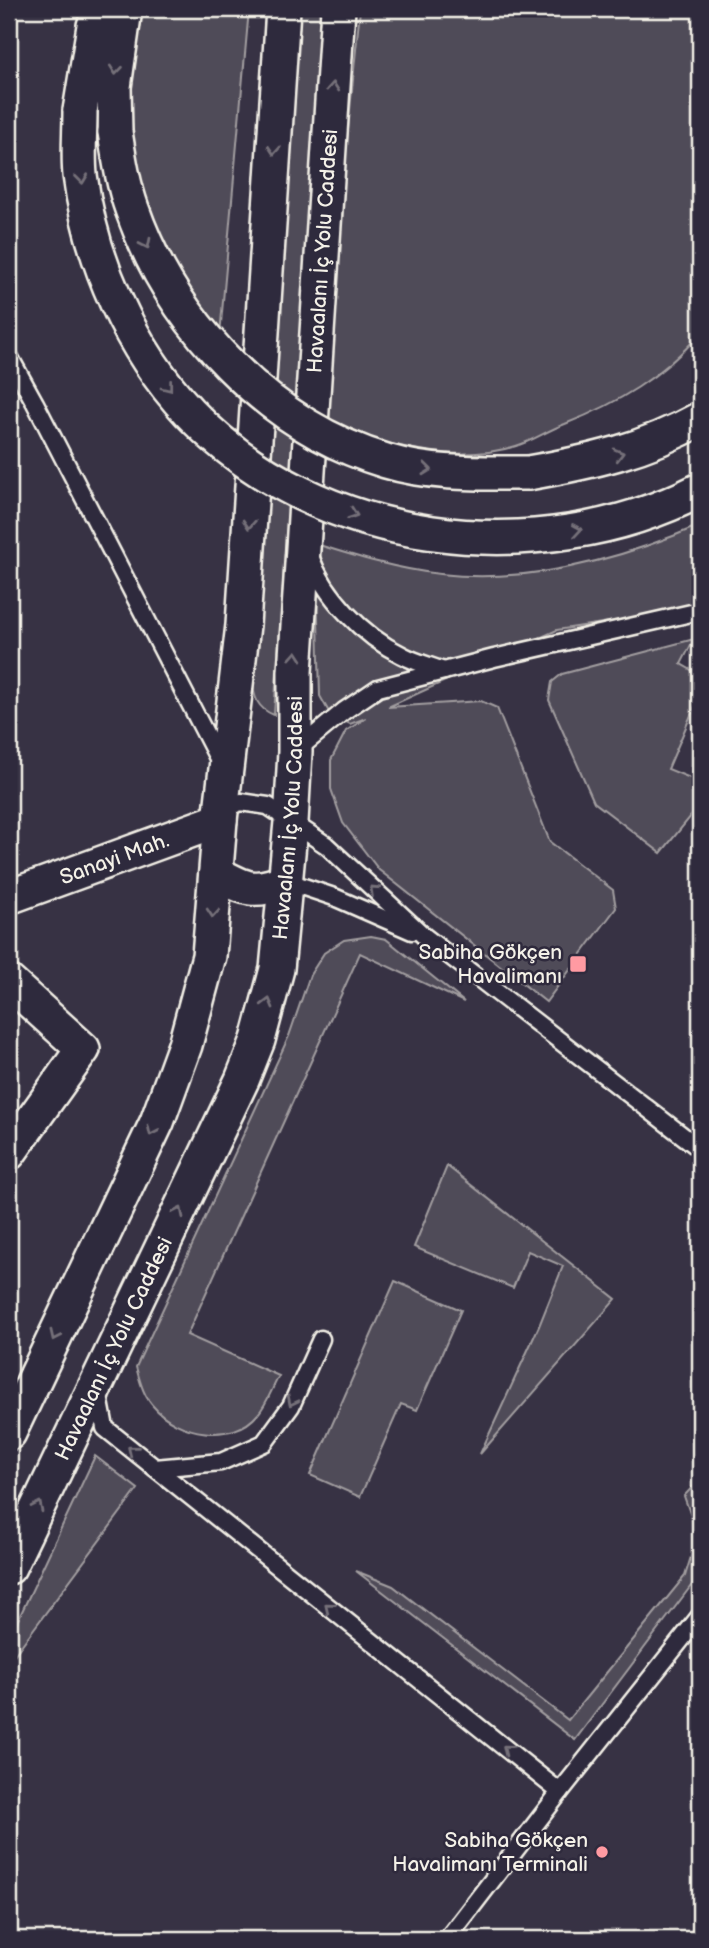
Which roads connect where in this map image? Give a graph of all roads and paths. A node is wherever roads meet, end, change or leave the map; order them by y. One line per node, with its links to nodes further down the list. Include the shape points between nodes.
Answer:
1 (100, 9): 7 (street, one-way to 7, bridge, via 80,111 80,173 95,245 125,319 164,382 229,448 322,502 378,522 453,536 503,538 604,526)
2 (125, 9): 6 (street, one-way to 6, bridge, via 114,87 115,132 131,208 162,275 202,334 271,402 361,452 417,468 472,473 528,473 580,464 633,450)
3 (283, 9): 12 (street, one-way to 12, via 243,625)
4 (338, 9): 8 (street, Havaalanı İç Yolu Caddesi, one-way to 4)
5 (9, 356): 12 (lane)
6 (700, 419)
7 (700, 490)
8 (303, 537): 10 (lane, via 317,575 352,621 401,655); 11 (street, Havaalanı İç Yolu Caddesi, one-way to 8)
9 (700, 611): 10 (lane)
10 (443, 671): 11 (lane, via 378,688)
11 (295, 752): 14 (street, Havaalanı İç Yolu Caddesi)
12 (225, 772): 13 (street)
13 (221, 814): 14 (lane, via 241,802 268,806); 15 (street); 17 (street, Sanayi Mah.)
14 (291, 822): 16 (street, Havaalanı İç Yolu Caddesi); 18 (lane, one-way to 14, via 326,845)
15 (216, 873): 16 (street, via 248,889); 24 (street, one-way to 24, via 209,956 173,1079 157,1122)
16 (286, 881): 18 (lane); 23 (street, Havaalanı İç Yolu Caddesi, one-way to 16, via 258,1040 277,969)
17 (9, 897)
18 (424, 936): 20 (lane)
19 (9, 982): 21 (street, via 83,1049)
20 (700, 1149)
21 (9, 1153)
22 (321, 1339): 25 (lane, one-way to 25, via 291,1406 264,1443 221,1462)
23 (96, 1385): 25 (lane, one-way to 23, via 105,1429); 26 (street, Havaalanı İç Yolu Caddesi, one-way to 23)
24 (9, 1433)
25 (155, 1468): 28 (lane, one-way to 25)
26 (9, 1567)
27 (700, 1616): 28 (lane)
28 (560, 1792): 29 (lane)
29 (447, 1939)

